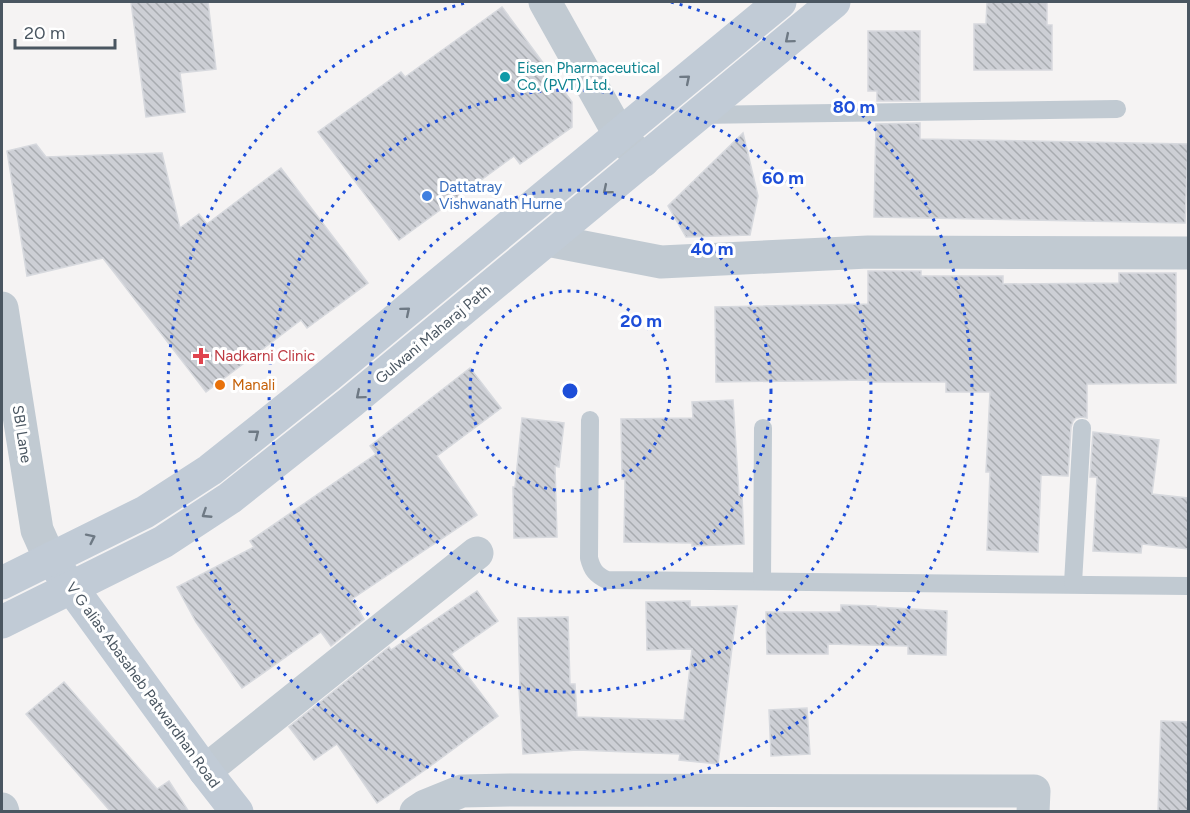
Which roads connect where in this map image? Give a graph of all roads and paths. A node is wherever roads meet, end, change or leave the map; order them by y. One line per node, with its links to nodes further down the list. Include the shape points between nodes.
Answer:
1 (544, 2): 6 (street)
2 (780, 2): 6 (street, one-way to 2)
3 (834, 2): 5 (street, Gulwani Maharaj Path, one-way to 5)
4 (1116, 109): 5 (lane)
5 (697, 115): 7 (street, Gulwani Maharaj Path)
6 (619, 134): 7 (street); 15 (street, one-way to 6, via 145,512 210,470)
7 (643, 161): 8 (street, Gulwani Maharaj Path, one-way to 8)
8 (547, 240): 9 (street, via 661,262 868,252); 20 (street, Gulwani Maharaj Path, one-way to 20, via 230,498 163,542)
9 (1188, 253)
10 (2, 308): 15 (street, SBI Lane, via 37,530)
11 (590, 420): 16 (lane, via 589,558 595,573 607,579)
12 (764, 428): 16 (lane)
13 (1082, 428): 18 (lane)
14 (477, 553): 22 (street)
15 (50, 559): 17 (street); 20 (street, V G alias Abasaheb Patwardhan Road)
16 (762, 581): 18 (lane)
17 (2, 583)
18 (1072, 583): 19 (lane)
19 (1188, 586)
20 (71, 588): 21 (street, Gulwani Maharaj Path); 22 (street, V G alias Abasaheb Patwardhan Road)
21 (2, 622)
22 (205, 771): 23 (street, V G alias Abasaheb Patwardhan Road)
23 (237, 812)
24 (416, 812): 25 (street, via 462,791 510,790 1034,791)
25 (1033, 812)

